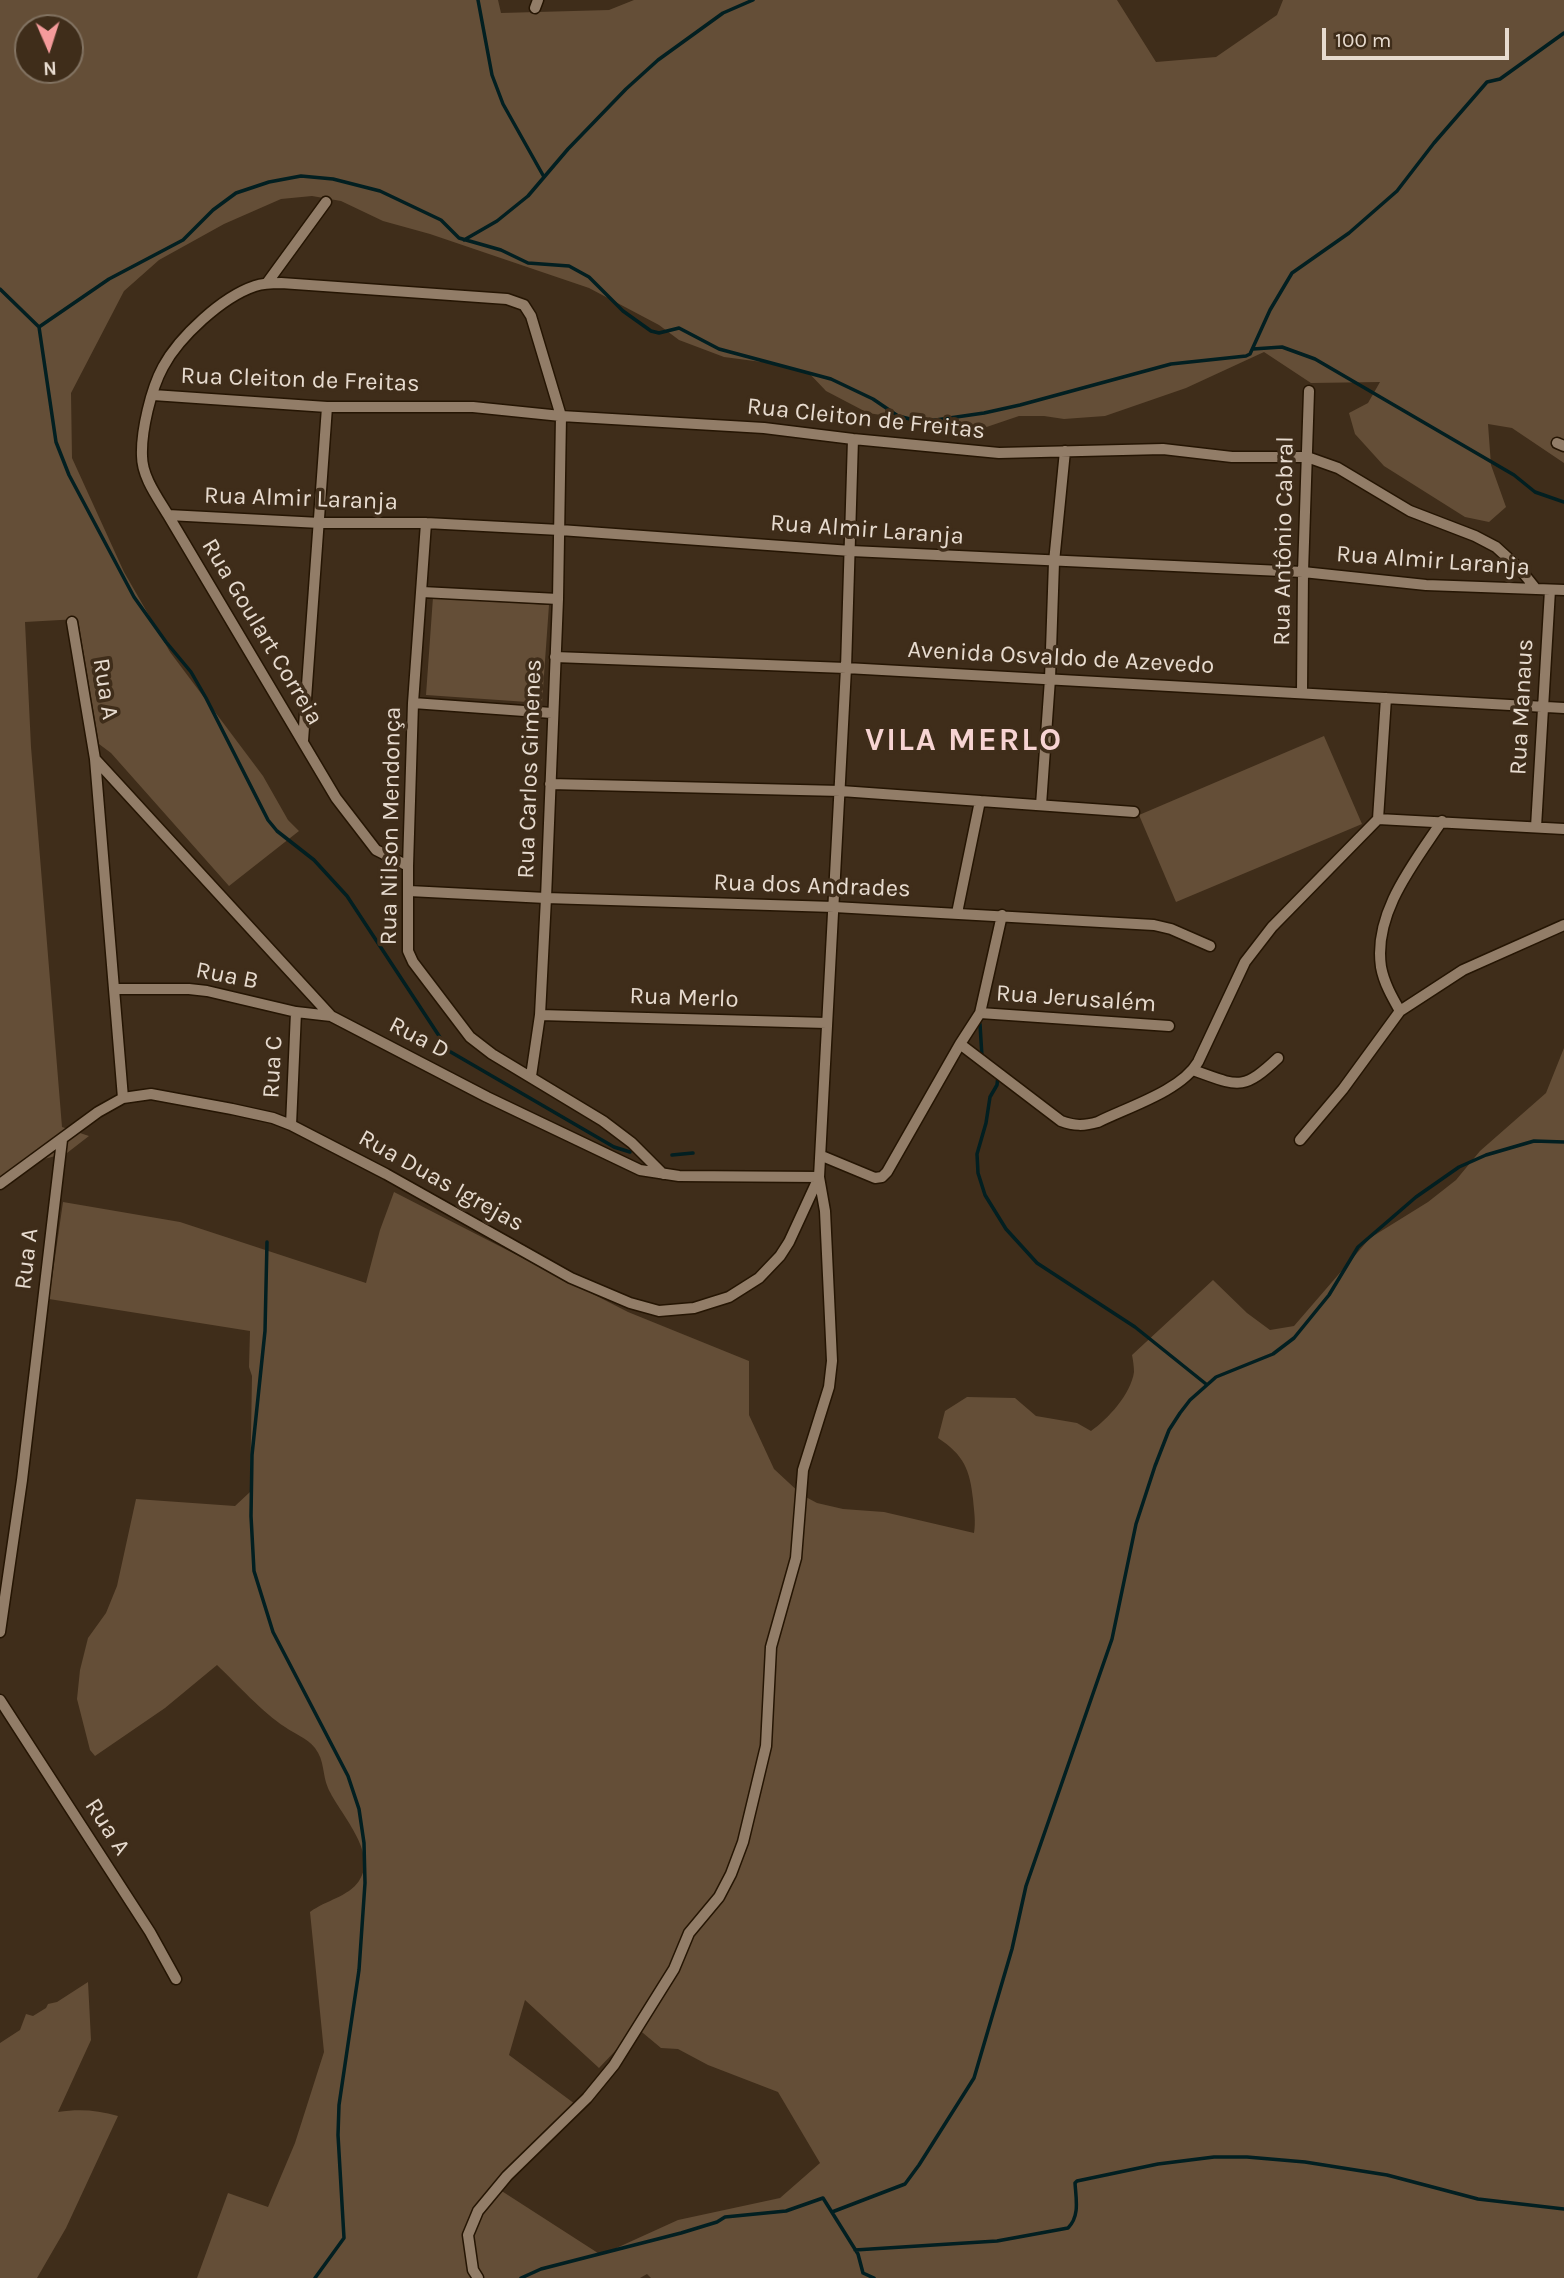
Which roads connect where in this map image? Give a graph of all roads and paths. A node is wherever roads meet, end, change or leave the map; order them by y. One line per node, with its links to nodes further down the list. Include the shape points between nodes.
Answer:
1 (326, 202): 2 (street)
2 (267, 283): 3 (street, Rua Goulart Correia, via 507,299); 5 (street, Rua Goulart Correia, via 246,289 200,322 169,356)
3 (524, 305): 7 (street, Rua Carlos Gimenes)
4 (1309, 391): 10 (street, Rua Antônio Cabral)
5 (153, 395): 6 (street, Rua Cleiton de Freitas); 11 (street, Rua Goulart Correia, via 142,458 147,478)
6 (327, 407): 7 (street, Rua Cleiton de Freitas, via 461,407); 12 (street)
7 (561, 416): 8 (street, Rua Cleiton de Freitas, via 764,428); 14 (street, Rua Carlos Gimenes)
8 (853, 439): 9 (street, Rua Cleiton de Freitas, via 999,453); 15 (street)
9 (1065, 451): 10 (street, Rua Cleiton de Freitas, via 1163,449 1232,457); 16 (street)
10 (1307, 457): 17 (street, Rua Antônio Cabral); 18 (street, Rua Cleiton de Freitas, via 1338,468 1410,511 1496,547)
11 (168, 515): 12 (street, Rua Almir Laranja); 33 (street, Rua Goulart Correia)
12 (320, 523): 13 (street, Rua Almir Laranja); 33 (street)
13 (426, 523): 14 (street, Rua Almir Laranja); 21 (street, Rua Nilson Mendonça)
14 (560, 530): 15 (street, Rua Almir Laranja); 22 (street, Rua Carlos Gimenes)
15 (851, 551): 16 (street, Rua Almir Laranja); 25 (street)
16 (1054, 562): 17 (street, Rua Almir Laranja); 26 (street)
17 (1303, 572): 18 (street, Rua Almir Laranja, via 1413,584); 27 (street, Rua Antônio Cabral)
18 (1536, 589): 19 (street, Rua Almir Laranja)
19 (1549, 590): 20 (street, Rua Almir Laranja); 30 (street, Rua Manaus)
20 (1564, 590)
21 (422, 592): 22 (street); 29 (street, Rua Nilson Mendonça)
22 (558, 599): 24 (street, Rua Carlos Gimenes)
23 (72, 622): 34 (street, Rua A)
24 (555, 657): 25 (street, Avenida Osvaldo de Azevedo); 32 (street, Rua Carlos Gimenes)
25 (846, 668): 26 (street, Avenida Osvaldo de Azevedo); 36 (street)
26 (1050, 679): 27 (street, Avenida Osvaldo de Azevedo); 38 (street)
27 (1302, 692): 28 (street, Avenida Osvaldo de Azevedo)
28 (1385, 698): 30 (street, Avenida Osvaldo de Azevedo); 40 (street)
29 (413, 703): 32 (street); 44 (street, Rua Nilson Mendonça)
30 (1542, 706): 31 (street, Avenida Osvaldo de Azevedo); 42 (street, Rua Manaus)
31 (1564, 708)
32 (552, 713): 35 (street, Rua Carlos Gimenes)
33 (303, 741): 44 (street, Rua Goulart Correia, via 336,799 371,845 385,857)
34 (95, 759): 52 (street, Rua A); 57 (street, Rua D)
35 (550, 783): 36 (street); 46 (street, Rua Carlos Gimenes)
36 (841, 791): 37 (street); 47 (street)
37 (980, 802): 38 (street); 48 (street)
38 (1041, 804): 39 (street)
39 (1134, 812)
40 (1378, 819): 41 (street); 62 (street, via 1272,927 1245,962)
41 (1442, 821): 42 (street); 53 (street, via 1404,883 1381,933 1381,969)
42 (1536, 827): 43 (street)
43 (1564, 829)
44 (408, 866): 45 (street, Rua Nilson Mendonça)
45 (409, 891): 46 (street, Rua dos Andrades); 63 (street, Rua Nilson Mendonça, via 407,939 413,962 470,1037)
46 (546, 898): 47 (street, Rua dos Andrades); 56 (street, Rua Carlos Gimenes)
47 (834, 907): 48 (street, Rua dos Andrades); 58 (street)
48 (957, 913): 49 (street, Rua dos Andrades)
49 (1002, 915): 51 (street, Rua dos Andrades, via 1154,925); 55 (street)
50 (1564, 925): 53 (street, via 1463,970)
51 (1210, 946)
52 (114, 989): 54 (street, Rua B, via 207,991); 64 (street, Rua A)
53 (1400, 1011): 67 (street)
54 (296, 1012): 57 (street, Rua B); 65 (street, Rua C)
55 (980, 1013): 59 (street, Rua Jerusalém); 60 (street)
56 (540, 1015): 58 (street, Rua Merlo); 63 (street, Rua Carlos Gimenes)
57 (331, 1016): 69 (street, Rua D, via 619,1161)
58 (826, 1023): 68 (street)
59 (1169, 1026)
60 (960, 1044): 62 (street, via 1061,1121 1078,1126 1098,1122 1169,1088); 68 (street, via 885,1175 875,1178)
61 (1278, 1058): 62 (street, via 1256,1079 1241,1084)
62 (1193, 1070)
63 (531, 1076): 69 (street, via 603,1121)
64 (122, 1098): 65 (street, Rua Duas Igrejas, via 167,1096); 66 (street, Rua Duas Igrejas)
65 (291, 1125): 70 (street, Rua Duas Igrejas, via 571,1278 659,1311 694,1308 729,1297 759,1278 789,1242)
66 (62, 1140): 71 (street, Rua Duas Igrejas); 72 (street, Rua A)
67 (1300, 1140)
68 (821, 1156): 70 (street)
69 (663, 1174): 70 (street, Rua D)
70 (820, 1177): 75 (street, via 832,1360 829,1387 803,1470 796,1558 771,1647 766,1746 743,1842 719,1897 689,1933 674,1969 614,2065 478,2211 468,2235)
71 (0, 1184)
72 (0, 1632)
73 (0, 1701): 74 (street, Rua A)
74 (177, 1979)
75 (478, 2278)

